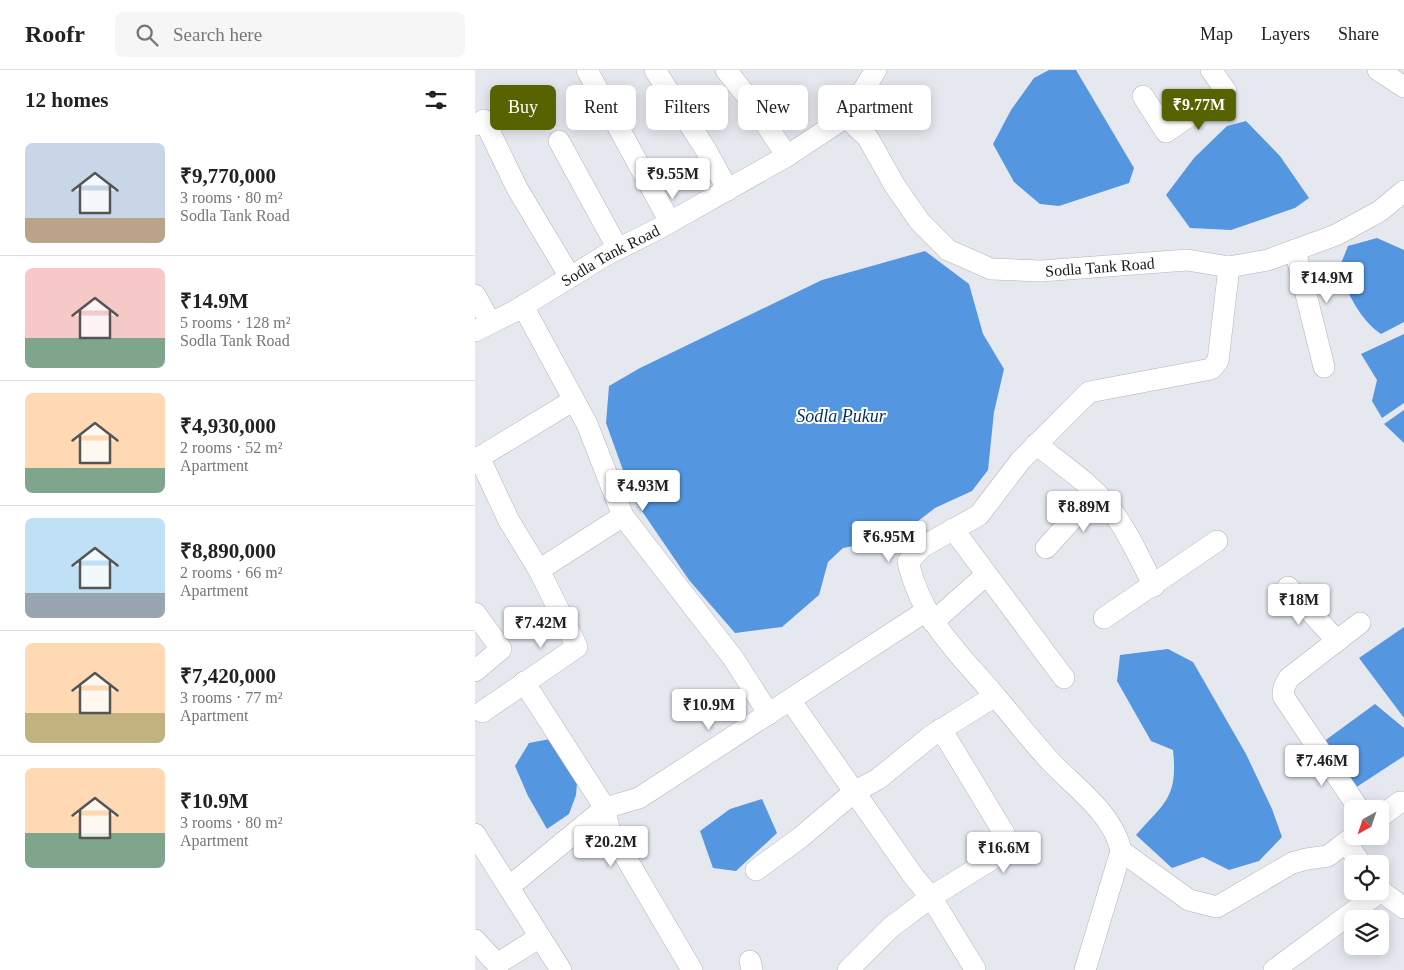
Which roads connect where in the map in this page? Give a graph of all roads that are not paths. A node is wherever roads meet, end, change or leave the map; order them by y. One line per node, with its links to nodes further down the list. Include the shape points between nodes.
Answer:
1 (587, 70): 15 (street)
2 (655, 70): 13 (street)
3 (726, 70): 12 (street)
4 (876, 70): 6 (street, Sodla Tank Road)
5 (1211, 70): 7 (street, via 1226,91 1166,132)
6 (866, 85)
7 (1143, 96)
8 (475, 125): 19 (street, via 484,120 517,188)
9 (826, 130): 12 (street, Sodla Tank Road)
10 (860, 130): 18 (street, Sodla Tank Road, via 868,138 920,222 948,250 991,269 1041,270 1187,260)
11 (559, 142): 16 (street)
12 (787, 156): 13 (street, Sodla Tank Road)
13 (728, 190): 15 (street, Sodla Tank Road)
14 (1404, 191): 17 (street, Sodla Tank Road, via 1380,210 1336,235)
15 (671, 222): 16 (street, Sodla Tank Road)
16 (619, 249): 19 (street, Sodla Tank Road)
17 (1295, 250): 18 (street, Sodla Tank Road, via 1268,260); 23 (street)
18 (1229, 267): 25 (street, via 1215,366 1089,392)
19 (570, 277): 21 (street, Sodla Tank Road)
20 (475, 295): 22 (street)
21 (523, 306): 22 (street, Sodla Tank Road); 24 (street)
22 (483, 327)
23 (1324, 367)
24 (574, 400): 26 (street); 28 (street, via 587,424)
25 (1037, 444): 27 (street); 29 (street, via 979,515)
26 (477, 459): 32 (street)
27 (1095, 493): 31 (street); 34 (street, via 1124,529)
28 (623, 516): 32 (street); 47 (street, via 733,658)
29 (953, 529): 33 (street); 37 (street, via 922,547 907,562 914,587)
30 (1217, 541): 34 (street)
31 (1046, 548)
32 (539, 570): 43 (street, via 577,647)
33 (987, 575): 37 (street); 42 (street)
34 (1154, 586): 38 (street)
35 (1288, 587): 40 (street)
36 (475, 613): 41 (street, via 501,649)
37 (930, 616): 44 (street, via 938,631); 45 (street)
38 (1104, 618)
39 (1360, 623): 40 (street)
40 (1337, 641): 50 (street, via 1289,678 1283,696)
41 (475, 671)
42 (1064, 678)
43 (524, 682): 46 (street); 52 (street)
44 (995, 696): 48 (street); 56 (street, via 1112,827 1118,836)
45 (791, 700): 47 (street); 49 (street)
46 (482, 712)
47 (769, 714): 52 (street, via 639,798)
48 (941, 729): 49 (street, via 878,779); 59 (street, via 1004,833 1007,844 1002,853)
49 (854, 792): 57 (street); 59 (street)
50 (1353, 800)
51 (1404, 802): 53 (street)
52 (605, 808): 58 (street); 68 (street, via 609,829)
53 (1389, 810)
54 (475, 834): 58 (street)
55 (1344, 844): 56 (street, via 1328,856 1292,863 1217,907 1189,900)
56 (1121, 852): 69 (street)
57 (756, 870)
58 (509, 887): 63 (street)
59 (931, 897): 65 (street, via 890,928); 66 (street)
60 (1389, 897): 62 (street)
61 (1369, 900): 70 (street)
62 (1404, 908)
63 (540, 937): 64 (street, via 497,964); 67 (street)
64 (475, 940)
65 (861, 966)
66 (975, 969)
67 (561, 970)
68 (692, 970)
69 (1085, 970)
70 (1274, 970)

